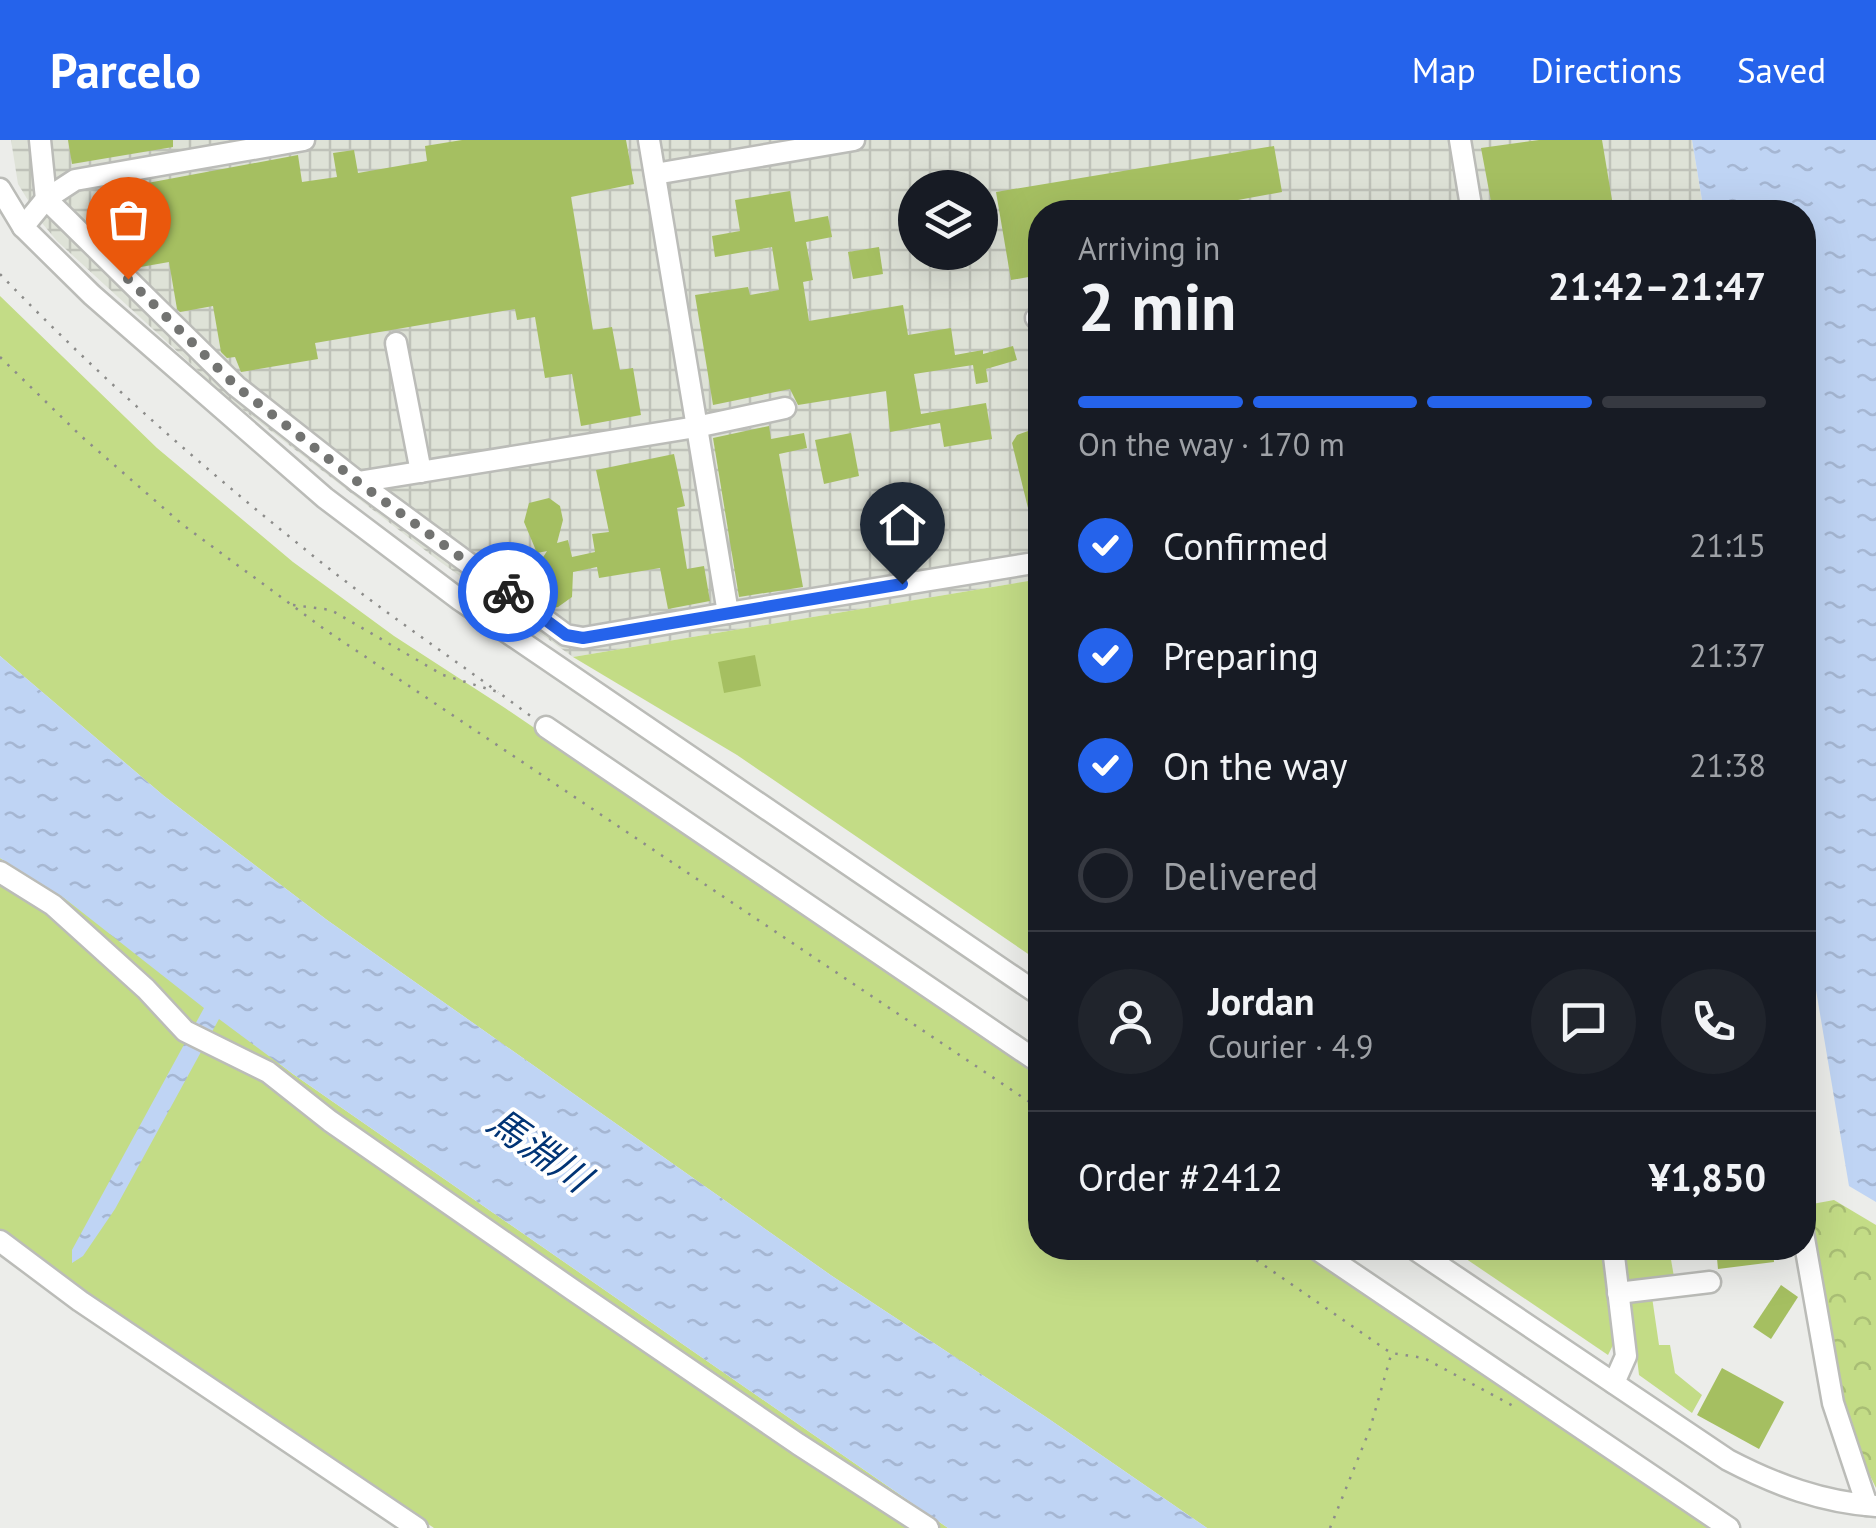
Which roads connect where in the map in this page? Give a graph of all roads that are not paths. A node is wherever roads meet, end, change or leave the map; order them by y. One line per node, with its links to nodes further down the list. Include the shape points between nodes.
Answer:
1 (40, 140): 8 (street)
2 (304, 140): 8 (street, via 94,174)
3 (649, 140): 6 (street)
4 (854, 140): 6 (street)
5 (1460, 140): 9 (street)
6 (655, 174): 13 (street)
7 (0, 189): 10 (street)
8 (46, 199): 10 (street); 15 (street, via 236,386)
9 (1470, 200)
10 (23, 227): 20 (street, via 325,498 460,600)
11 (396, 343): 14 (street)
12 (785, 408): 13 (street)
13 (696, 427): 14 (street); 17 (street)
14 (421, 472): 15 (street)
15 (358, 482): 17 (street, via 566,635 583,638)
16 (1028, 564): 17 (street)
17 (728, 613)
18 (546, 727): 21 (street)
19 (0, 872): 32 (street, via 53,905 184,1031 268,1072 621,1323)
20 (1028, 981)
21 (1028, 1054)
22 (0, 1241): 31 (street)
23 (1333, 1260): 33 (street)
24 (1431, 1260): 29 (street)
25 (1614, 1260): 28 (street)
26 (1808, 1260): 30 (street, via 1833,1402)
27 (1710, 1282): 28 (street)
28 (1618, 1293): 29 (street, via 1626,1356)
29 (1614, 1383): 30 (street, via 1766,1480 1813,1497)
30 (1871, 1506)
31 (417, 1528)
32 (928, 1528)
33 (1729, 1528)

